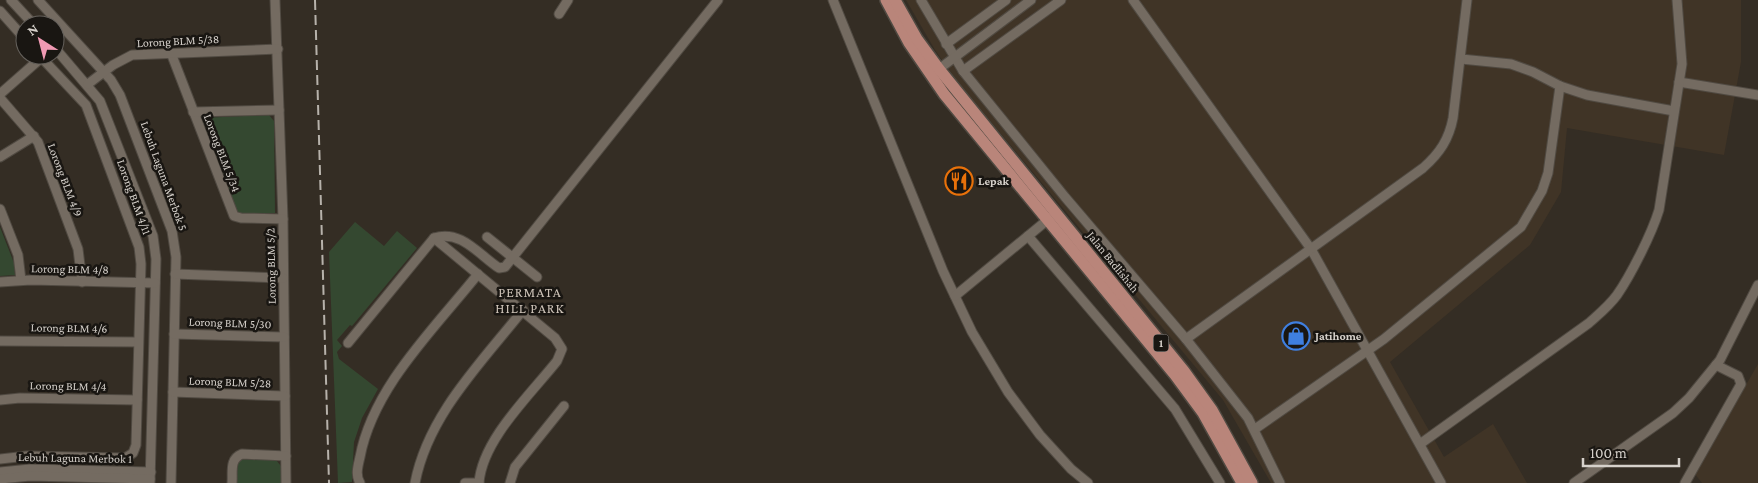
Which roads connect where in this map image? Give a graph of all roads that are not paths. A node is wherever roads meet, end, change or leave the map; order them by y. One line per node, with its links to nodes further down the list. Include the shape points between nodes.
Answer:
1 (11, 0): 18 (street)
2 (38, 0): 29 (street, Lebuh Laguna Merbok 5)
3 (275, 0): 21 (street, Lorong BLM 5/2)
4 (568, 0): 17 (street)
5 (718, 0): 48 (street)
6 (833, 0): 59 (street)
7 (886, 0): 30 (main road, 1)
8 (895, 0): 30 (main road, 1)
9 (921, 0): 20 (street)
10 (1006, 0): 20 (street)
11 (1032, 0): 23 (street)
12 (1061, 0): 28 (street)
13 (1133, 0): 47 (street)
14 (1467, 0): 25 (street)
15 (1677, 0): 31 (street, via 1682,64)
16 (0, 11): 19 (street)
17 (560, 14)
18 (25, 15)
19 (15, 28)
20 (946, 44): 23 (street)
21 (278, 50): 22 (street, Lorong BLM 5/38); 36 (street, Lorong BLM 5/2)
22 (171, 53): 29 (street, Lorong BLM 5/38, via 129,56); 38 (street, Lorong BLM 5/34)
23 (954, 58): 28 (street); 30 (street)
24 (65, 59): 32 (street)
25 (1460, 59): 33 (street, via 1516,66); 47 (street, via 1450,131 1440,151 1424,168)
26 (31, 65): 35 (street)
27 (49, 65): 56 (street, Lorong BLM 4/11, via 80,98 90,115 139,247)
28 (963, 71): 63 (street)
29 (103, 72): 32 (street, Lorong BLM 5/38); 49 (street, Lebuh Laguna Merbok 5, via 120,95 172,231)
30 (935, 72): 42 (main road, Jalan Badlishah / 1)
31 (1680, 82): 34 (street); 37 (street)
32 (88, 84): 57 (street, via 104,110 153,236)
33 (1560, 86): 37 (street, via 1587,95); 67 (street, via 1548,173 1528,219 1513,235)
34 (1758, 95)
35 (0, 96): 39 (street, Lorong BLM 4/9)
36 (279, 110): 38 (street); 43 (street, Lorong BLM 5/2)
37 (1674, 111): 75 (street, via 1655,222 1617,295 1589,323)
38 (193, 112): 43 (street, Lorong BLM 5/34, via 234,216)
39 (34, 136): 40 (street); 55 (street, Lorong BLM 4/9, via 78,249)
40 (0, 157)
41 (0, 209): 53 (street, via 18,255)
42 (1052, 216): 44 (street); 91 (main road, Jalan Badlishah / 1, via 1203,413); 92 (main road, Jalan Badlishah / 1, via 1184,372 1212,410)
43 (283, 219): 52 (street, Lorong BLM 5/2)
44 (1028, 236): 59 (street); 90 (street, via 1170,402)
45 (488, 237): 48 (street)
46 (434, 238): 48 (street, via 460,238 499,268); 50 (street); 66 (street)
47 (1312, 249): 63 (street); 67 (street)
48 (514, 258): 51 (street)
49 (175, 274): 52 (street); 61 (street, Lebuh Laguna Merbok 5)
50 (478, 274): 60 (street); 84 (street, via 382,398 360,453 357,476)
51 (538, 277)
52 (283, 278): 62 (street, Lorong BLM 5/2)
53 (21, 280): 54 (street, Lorong BLM 4/8); 55 (street, Lorong BLM 4/8)
54 (0, 282)
55 (82, 282): 56 (street, Lorong BLM 4/8)
56 (140, 283): 57 (street, Lorong BLM 4/8); 65 (street, Lorong BLM 4/11)
57 (155, 283): 79 (street)
58 (1758, 285): 68 (street)
59 (955, 296): 89 (street, via 972,332 1008,392 1054,452)
60 (523, 310): 85 (street, via 442,414 426,442); 87 (street, via 556,338 562,349 557,362 491,444 482,462)
61 (174, 334): 62 (street, Lorong BLM 5/30); 69 (street, Lebuh Laguna Merbok 5)
62 (284, 337): 70 (street, Lorong BLM 5/2)
63 (1186, 339): 74 (street)
64 (0, 340): 65 (street, Lorong BLM 4/6)
65 (138, 342): 72 (street, Lorong BLM 4/11)
66 (348, 344)
67 (1368, 349): 74 (street); 75 (street)
68 (1716, 366): 95 (street, via 1678,408); 96 (street, via 1738,376 1741,384)
69 (173, 392): 70 (street, Lorong BLM 5/28); 81 (street, Lebuh Laguna Merbok 5)
70 (285, 396): 76 (street, Lorong BLM 5/2)
71 (0, 400): 72 (street, Lorong BLM 4/4)
72 (136, 400): 77 (street, Lorong BLM 4/11, via 136,445 133,453 125,458 28,456)
73 (564, 406): 88 (street, via 515,467)
74 (1255, 429): 93 (street)
75 (1420, 444): 94 (street)
76 (286, 456): 82 (street, via 236,456); 83 (street, Lorong BLM 5/2)
77 (0, 459)
78 (0, 472): 79 (street, Lebuh Laguna Merbok 1, via 30,469)
79 (150, 478): 80 (street, Lebuh Laguna Merbok 1, via 30,476)
80 (0, 479)
81 (171, 483)
82 (232, 483)
83 (286, 483)
84 (360, 483)
85 (415, 483)
86 (465, 483): 87 (street)
87 (478, 483)
88 (510, 483)
89 (1088, 483)
90 (1220, 483)
91 (1242, 483)
92 (1252, 483)
93 (1280, 483)
94 (1441, 483)
95 (1574, 483)
96 (1684, 483)

